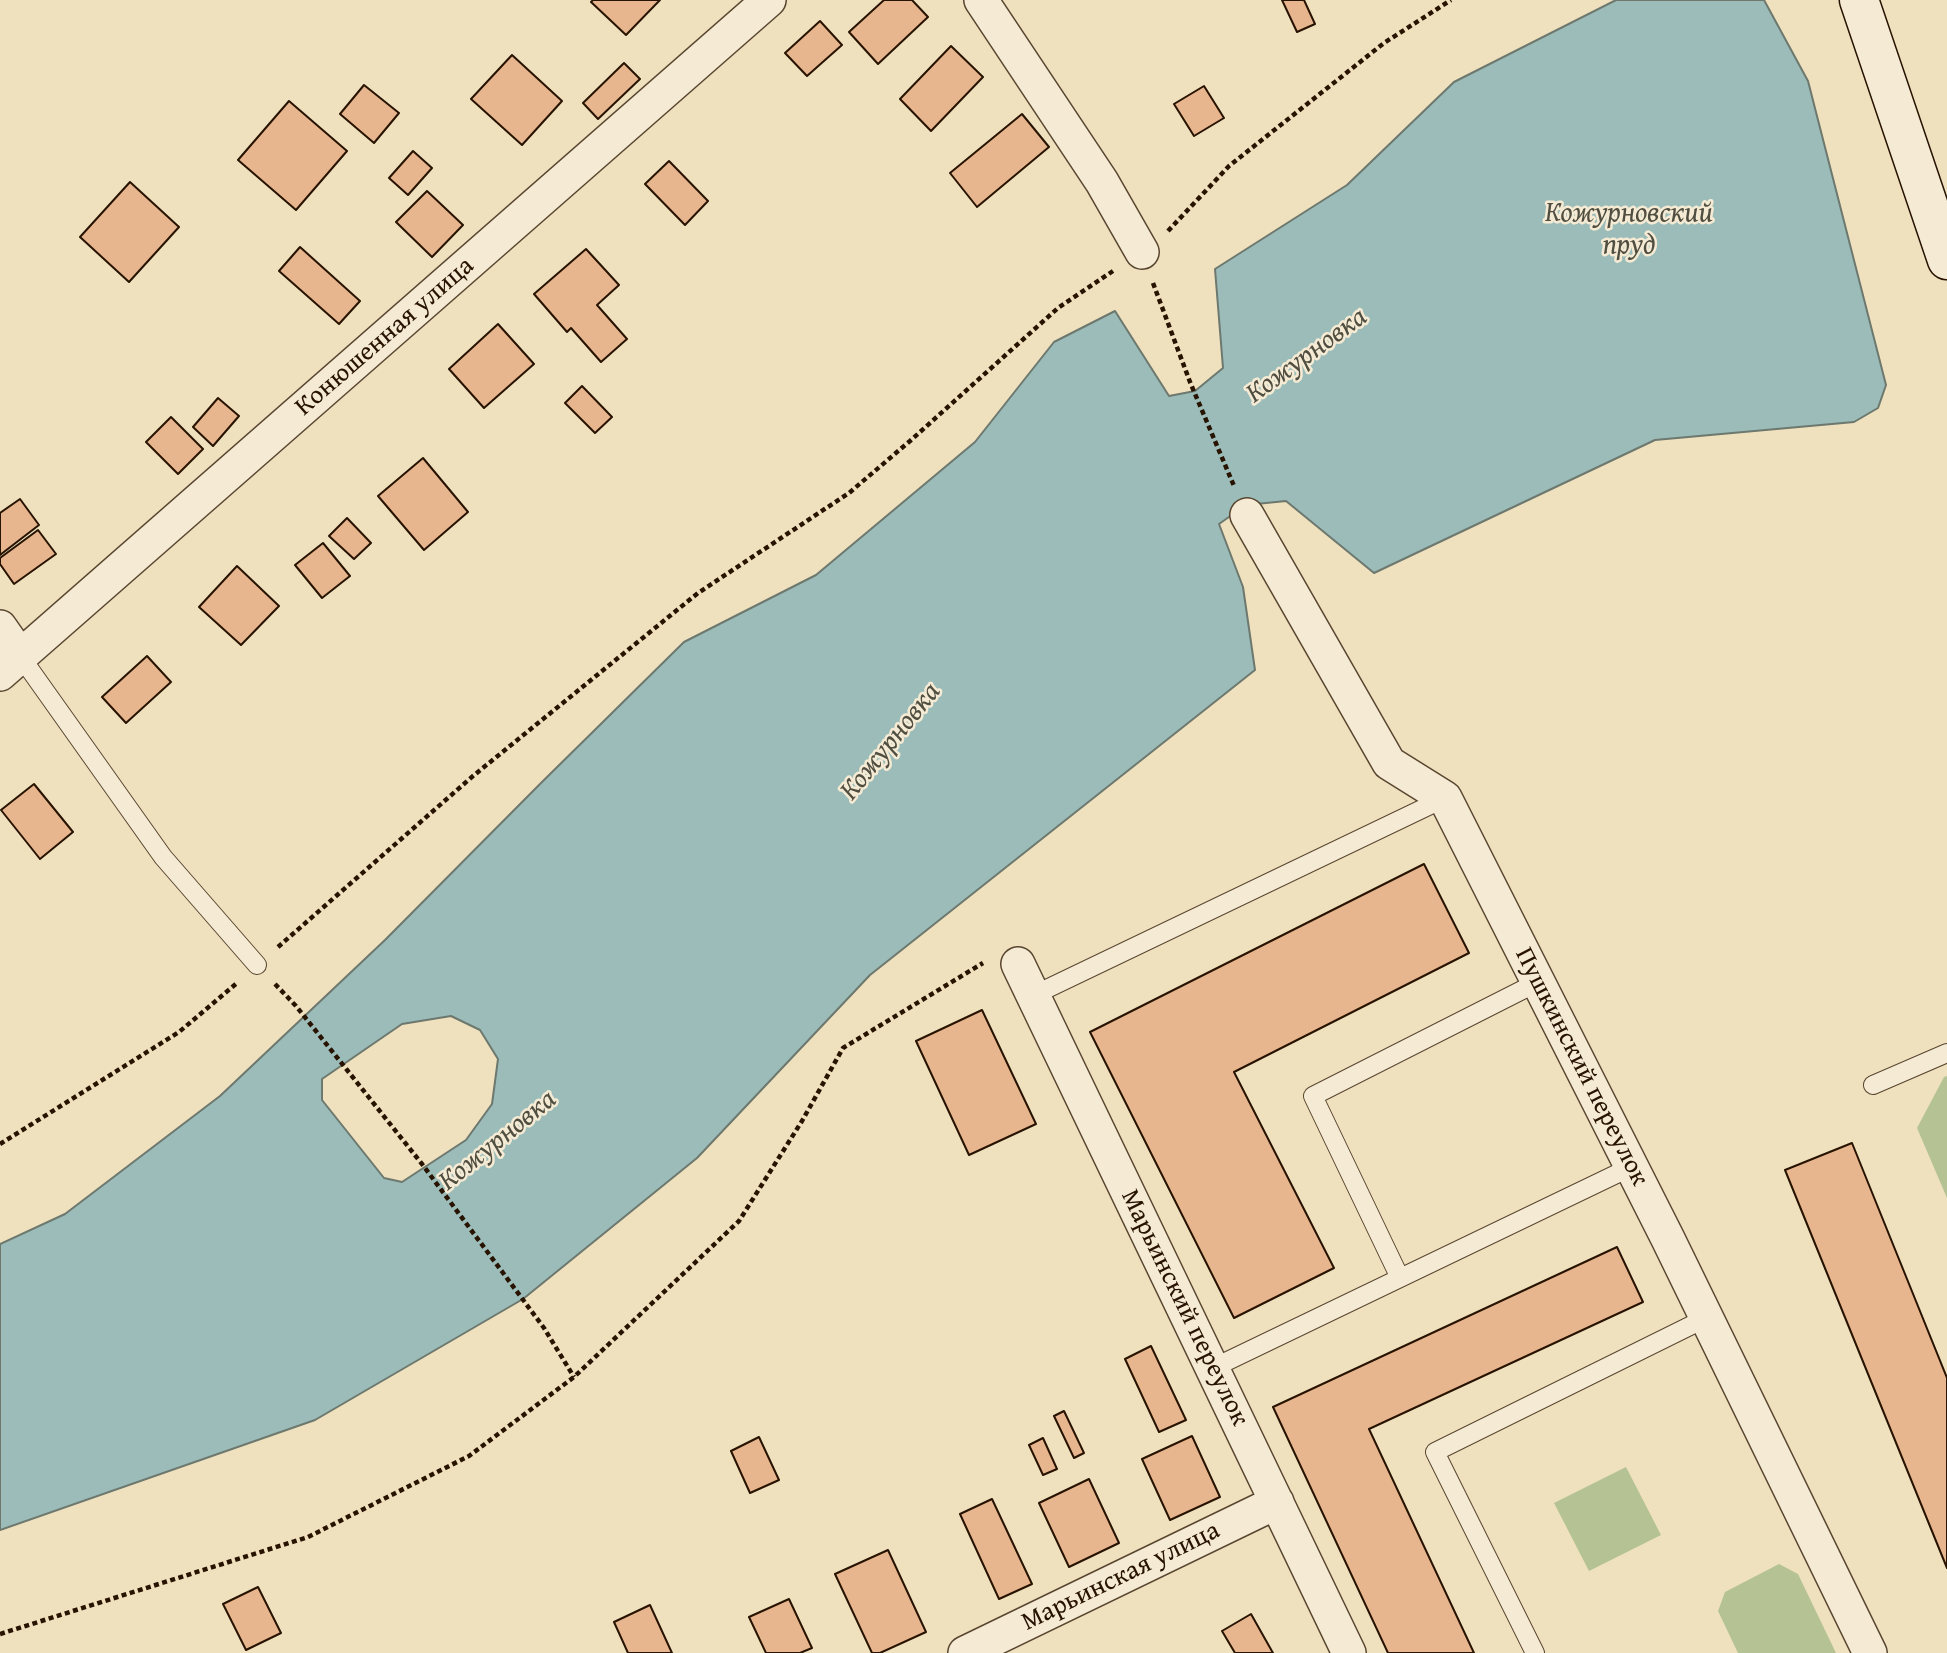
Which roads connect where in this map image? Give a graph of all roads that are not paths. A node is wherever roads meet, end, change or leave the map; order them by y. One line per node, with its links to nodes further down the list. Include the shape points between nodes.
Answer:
1 (768, 0): 8 (street, Конюшенная улица)
2 (981, 0): 4 (street, via 1102,182)
3 (1859, 0): 5 (main road)
4 (1142, 252)
5 (1947, 260)
6 (1247, 515): 9 (street, via 1389,763)
7 (0, 627): 8 (street)
8 (11, 665): 11 (lane, via 163,857)
9 (1445, 798): 12 (street, Пушкинский переулок); 13 (lane)
10 (1018, 964): 13 (street, Марьинский переулок)
11 (257, 965)
12 (1538, 982): 16 (street, Пушкинский переулок); 17 (lane, via 1313,1096)
13 (1034, 995): 19 (street, Марьинский переулок)
14 (1947, 1053): 15 (lane)
15 (1873, 1085)
16 (1632, 1167): 17 (lane); 18 (street, Пушкинский переулок)
17 (1401, 1278): 19 (lane)
18 (1706, 1318): 23 (lane, via 1435,1452); 24 (street, Пушкинский переулок)
19 (1213, 1368): 20 (street, Марьинский переулок)
20 (1277, 1502): 21 (street, Марьинская улица); 22 (street, Марьинский переулок)
21 (965, 1653)
22 (1349, 1653)
23 (1535, 1653)
24 (1870, 1653)

